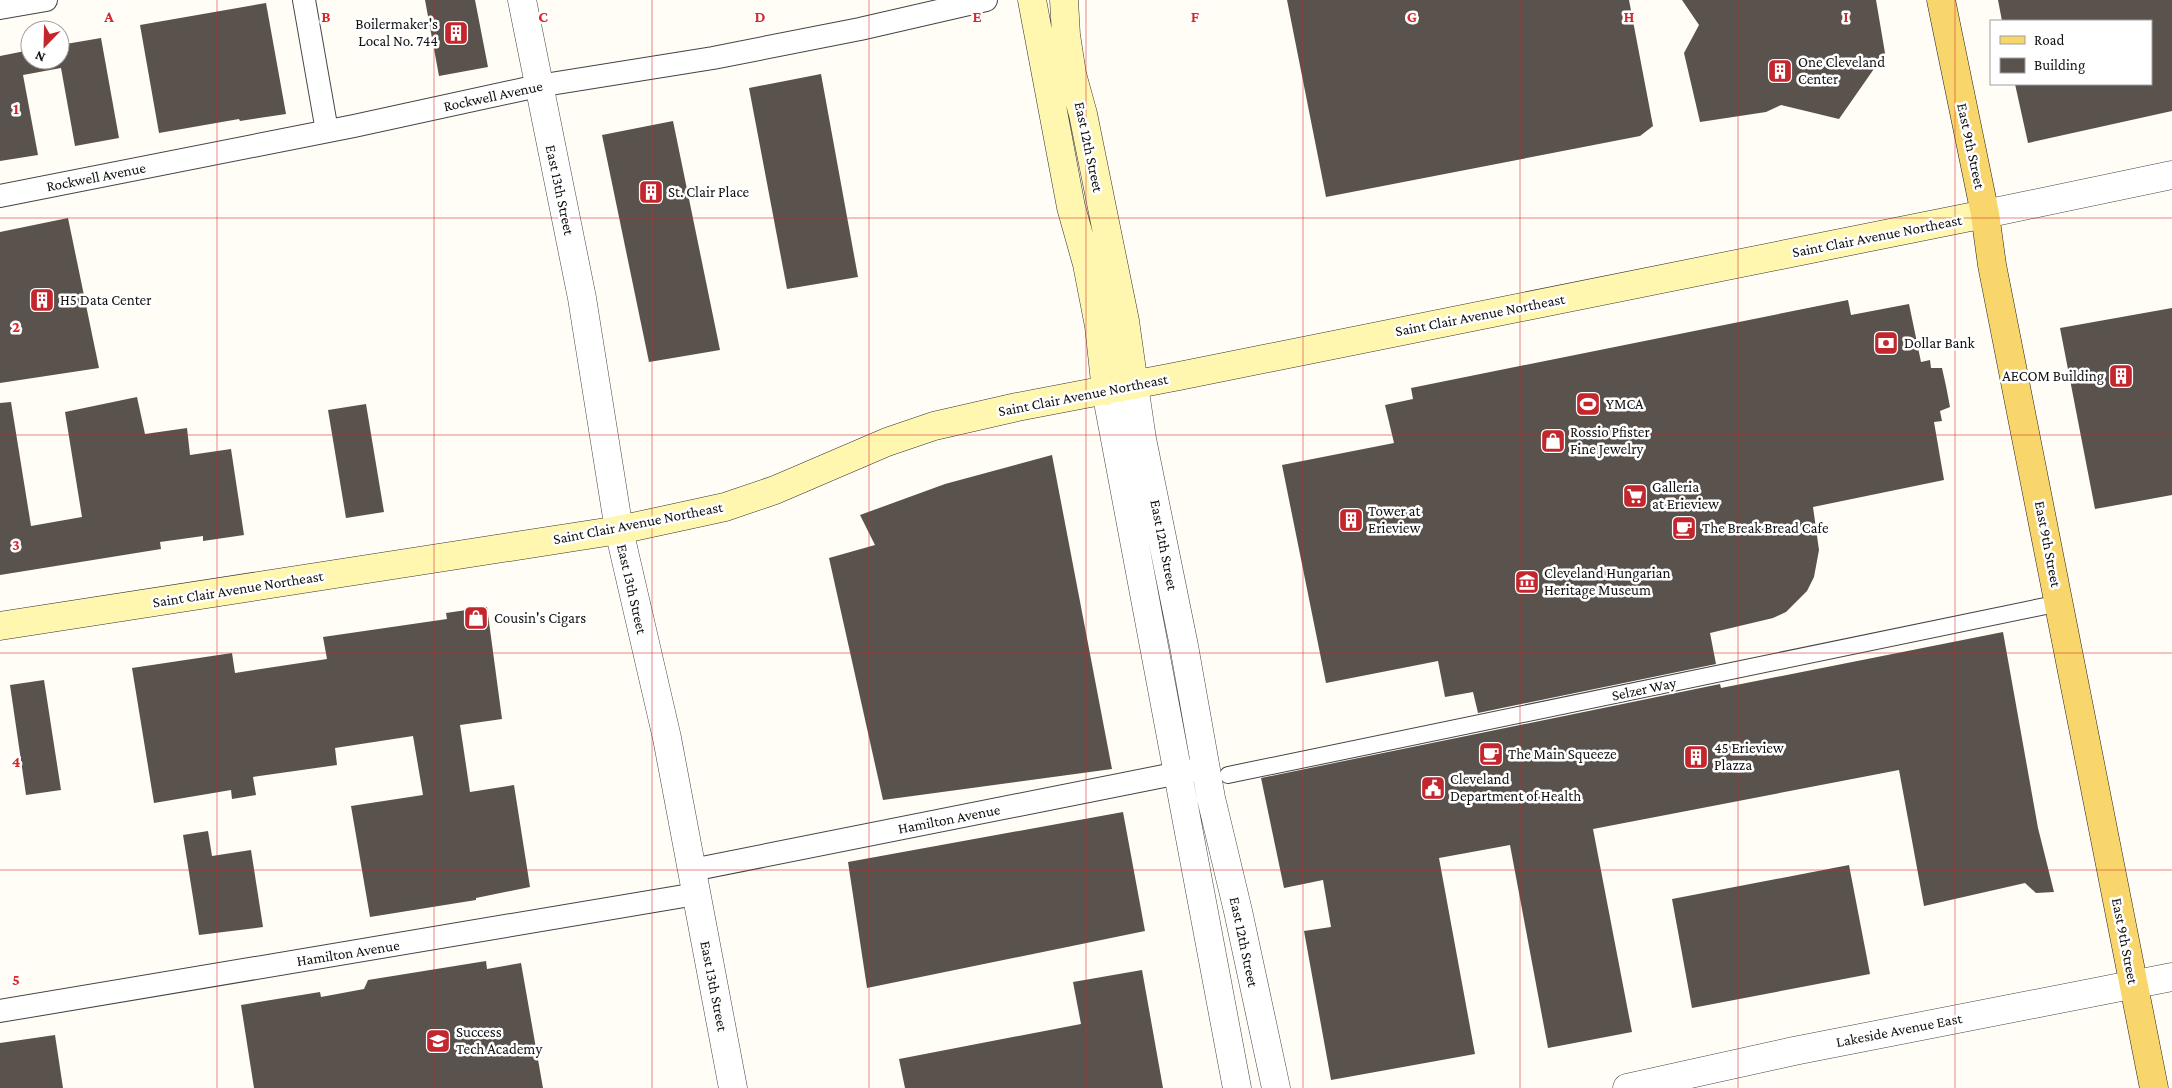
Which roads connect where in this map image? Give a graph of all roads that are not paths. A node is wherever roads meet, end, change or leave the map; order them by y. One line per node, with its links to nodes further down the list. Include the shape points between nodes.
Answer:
1 (46, 0): 8 (street)
2 (304, 0): 10 (street)
3 (522, 0): 9 (street, East 13th Street)
4 (986, 0): 9 (street, Rockwell Avenue, via 723,56)
5 (1032, 0): 15 (main road, East 12th Street, via 1099,326)
6 (1064, 0): 14 (main road, East 12th Street, via 1072,74 1117,283)
7 (1940, 0): 13 (main road, East 9th Street)
8 (0, 8)
9 (538, 86): 10 (street, Rockwell Avenue); 16 (street, East 13th Street, via 582,298)
10 (327, 131): 12 (street, Rockwell Avenue)
11 (2172, 175): 13 (street, Saint Clair Avenue Northeast)
12 (0, 196)
13 (1984, 214): 14 (main road, Saint Clair Avenue Northeast); 17 (main road, East 9th Street)
14 (1134, 385): 15 (main road, Saint Clair Avenue Northeast); 19 (street, East 12th Street, via 1184,646)
15 (1106, 391): 16 (main road, Saint Clair Avenue Northeast, via 934,426 725,507); 20 (street, East 12th Street)
16 (619, 530): 18 (main road, Saint Clair Avenue Northeast); 21 (street, East 13th Street, via 666,738)
17 (2060, 604): 19 (street, Selzer Way); 23 (main road, East 9th Street)
18 (0, 626)
19 (1217, 772): 20 (street, Hamilton Avenue); 27 (street, East 12th Street)
20 (1178, 774): 21 (street, Hamilton Avenue); 26 (street, East 12th Street)
21 (694, 882): 24 (street, Hamilton Avenue); 25 (street, East 13th Street)
22 (2172, 977): 23 (street, Lakeside Avenue East)
23 (2134, 984): 28 (street, Lakeside Avenue East, via 1794,1051); 29 (main road, East 9th Street)
24 (0, 1011)
25 (733, 1088)
26 (1237, 1088)
27 (1276, 1088)
28 (1626, 1088)
29 (2154, 1088)

